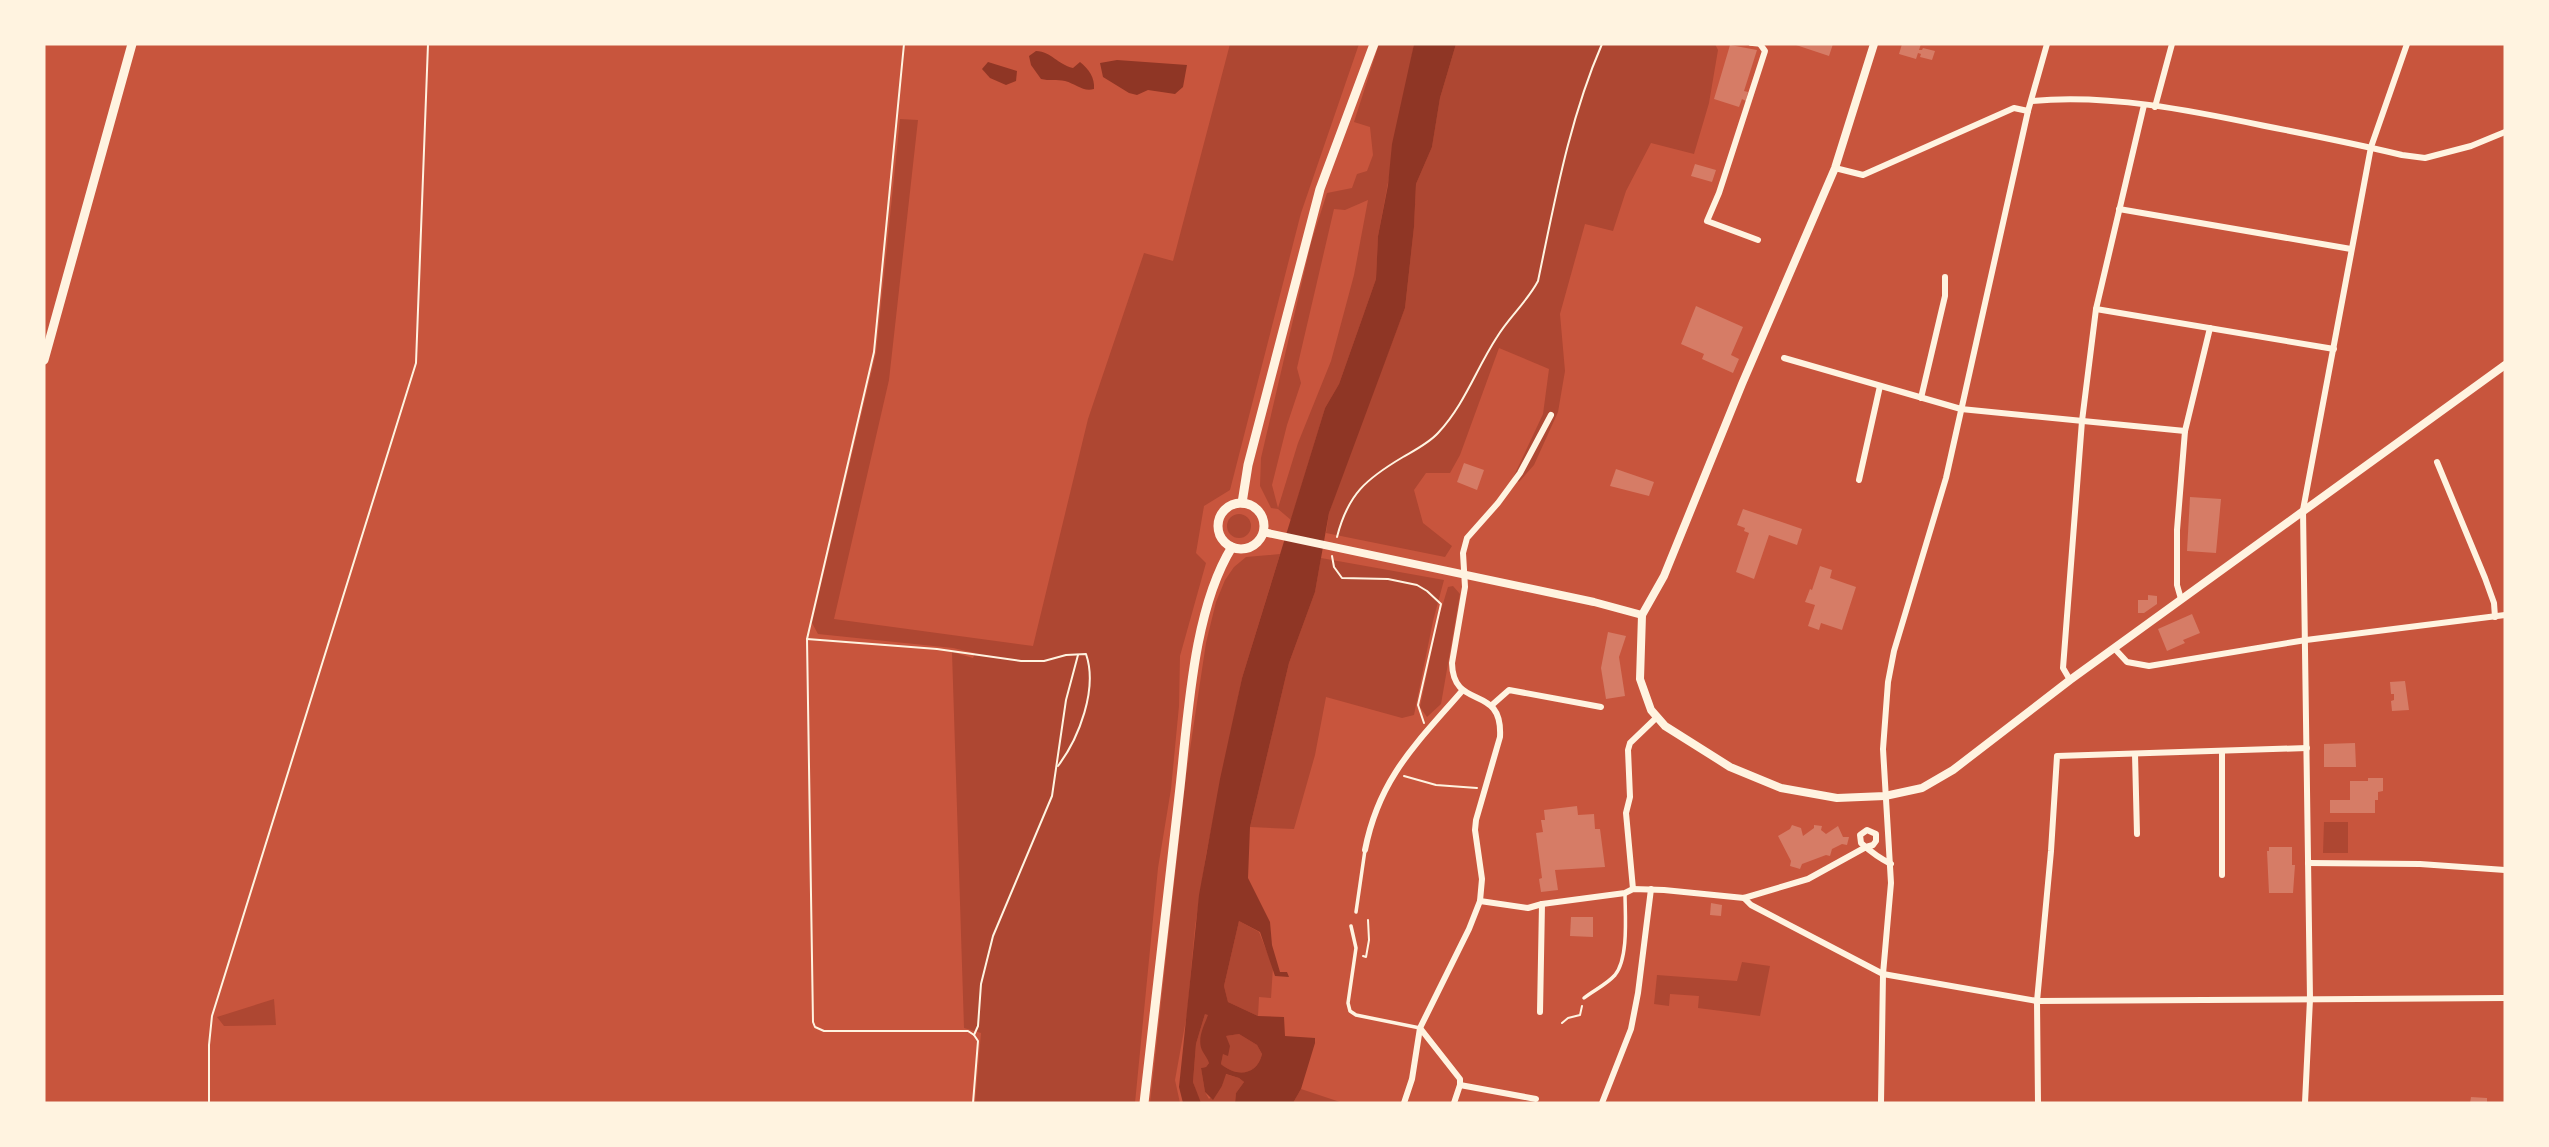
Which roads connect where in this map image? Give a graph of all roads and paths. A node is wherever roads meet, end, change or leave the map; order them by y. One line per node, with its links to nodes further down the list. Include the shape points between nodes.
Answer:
1 (132, 44): 27 (main road)
2 (428, 44): 92 (path, via 418,345 412,375 212,1016)
3 (904, 44): 48 (path, via 874,352)
4 (1374, 44): 37 (main road, via 1320,189)
5 (1602, 44): 40 (path, via 1569,138 1538,281 1499,333 1453,416 1435,436 1366,481 1340,525)
6 (1750, 44): 7 (lane)
7 (1760, 44): 20 (street, via 1765,51 1707,221)
8 (1874, 44): 18 (street)
9 (2047, 44): 12 (street)
10 (2172, 44): 14 (street)
11 (2407, 44): 17 (street)
12 (2032, 101): 13 (street, via 2067,98); 15 (street)
13 (2144, 105): 14 (street); 19 (street)
14 (2155, 107): 17 (street)
15 (2028, 111): 18 (street, via 2014,108 1863,175); 31 (street)
16 (2505, 132): 17 (street, via 2425,158)
17 (2371, 147): 21 (street)
18 (1835, 168): 45 (street, via 1664,576)
19 (2119, 209): 21 (street); 23 (street)
20 (1758, 240)
21 (2351, 249): 25 (street)
22 (1945, 277): 30 (street, via 1945,296)
23 (2096, 309): 24 (street); 33 (street)
24 (2210, 328): 25 (street); 34 (street)
25 (2333, 349): 38 (street)
26 (1784, 358): 29 (street)
27 (44, 360)
28 (2505, 365): 38 (street)
29 (1880, 386): 30 (street); 36 (street)
30 (1921, 398): 31 (street)
31 (1961, 409): 33 (street); 64 (street, via 1946,478 1894,651 1888,682)
32 (1551, 415): 43 (street, via 1520,473 1467,538 1463,553)
33 (2082, 421): 34 (street); 52 (street, via 2063,668)
34 (2185, 431): 44 (street, via 2177,530)
35 (2437, 462): 47 (street, via 2485,578)
36 (1860, 480)
37 (1242, 503): 39 (main road, via 1259,512); 41 (main road, via 1226,508 1218,524 1223,541)
38 (2303, 510): 44 (street); 49 (street)
39 (1267, 533): 41 (main road, via 1254,545); 43 (street)
40 (1335, 546)
41 (1232, 547): 94 (main road, via 1209,599 1199,644)
42 (1332, 556): 57 (path, via 1342,578 1417,585 1441,604 1418,705)
43 (1466, 575): 45 (street); 53 (street, via 1452,663)
44 (2181, 599): 50 (street)
45 (1642, 615): 56 (street, via 1640,679)
46 (2505, 615): 47 (street)
47 (2495, 617): 49 (street)
48 (807, 639): 51 (path, via 1021,661); 89 (path, via 815,1027 824,1031 968,1031)
49 (2306, 640): 50 (street, via 2149,666 2127,662); 58 (street)
50 (2115, 649): 52 (street)
51 (1078, 654): 61 (path, via 1066,700); 61 (path, via 1086,654 1091,667 1086,704 1071,749)
52 (2070, 680): 64 (street, via 1953,770 1922,788)
53 (1462, 691): 54 (street); 57 (street)
54 (1492, 705): 55 (street, via 1509,690); 63 (street, via 1501,724 1500,737)
55 (1601, 707)
56 (1656, 718): 64 (street, via 1730,767 1781,788 1836,798); 71 (street, via 1628,750 1626,813)
57 (1426, 730): 62 (street)
58 (2307, 748): 59 (street); 67 (street)
59 (2222, 751): 60 (street); 70 (street)
60 (2135, 754): 65 (street); 85 (street, via 2057,756)
61 (1058, 765): 89 (path, via 1052,796 993,936)
62 (1396, 769): 63 (path, via 1405,777 1436,785); 66 (street, via 1375,811)
63 (1485, 789): 75 (street, via 1475,830 1482,879)
64 (1885, 796): 68 (street)
65 (2137, 834)
66 (1365, 850): 77 (lane)
67 (2308, 863): 69 (street, via 2420,863); 84 (street)
68 (1891, 864): 74 (street, via 1866,847 1808,879); 81 (street)
69 (2505, 870)
70 (2222, 875)
71 (1633, 889): 72 (street); 73 (street)
72 (1651, 889): 74 (street); 97 (street, via 1631,1029)
73 (1625, 893): 76 (street); 82 (lane, via 1620,966 1608,982)
74 (1744, 898): 81 (street)
75 (1480, 901): 76 (street, via 1528,908); 88 (street)
76 (1542, 904): 86 (street)
77 (1356, 912)
78 (1368, 919): 80 (path)
79 (1351, 926): 88 (lane, via 1356,948 1350,1011)
80 (1366, 957)
81 (1882, 974): 85 (street); 98 (street)
82 (1584, 998): 87 (path, via 1580,1015)
83 (2505, 998): 84 (street)
84 (2310, 999): 85 (street); 100 (street)
85 (2037, 1001): 99 (street)
86 (1540, 1012)
87 (1562, 1023)
88 (1420, 1028): 90 (street); 95 (street)
89 (974, 1035): 93 (path, via 978,1051)
90 (1460, 1085): 91 (street); 96 (street)
91 (1536, 1099)
92 (209, 1103)
93 (973, 1103)
94 (1144, 1103)
95 (1404, 1103)
96 (1454, 1103)
97 (1602, 1103)
98 (1881, 1103)
99 (2038, 1103)
100 (2305, 1103)

